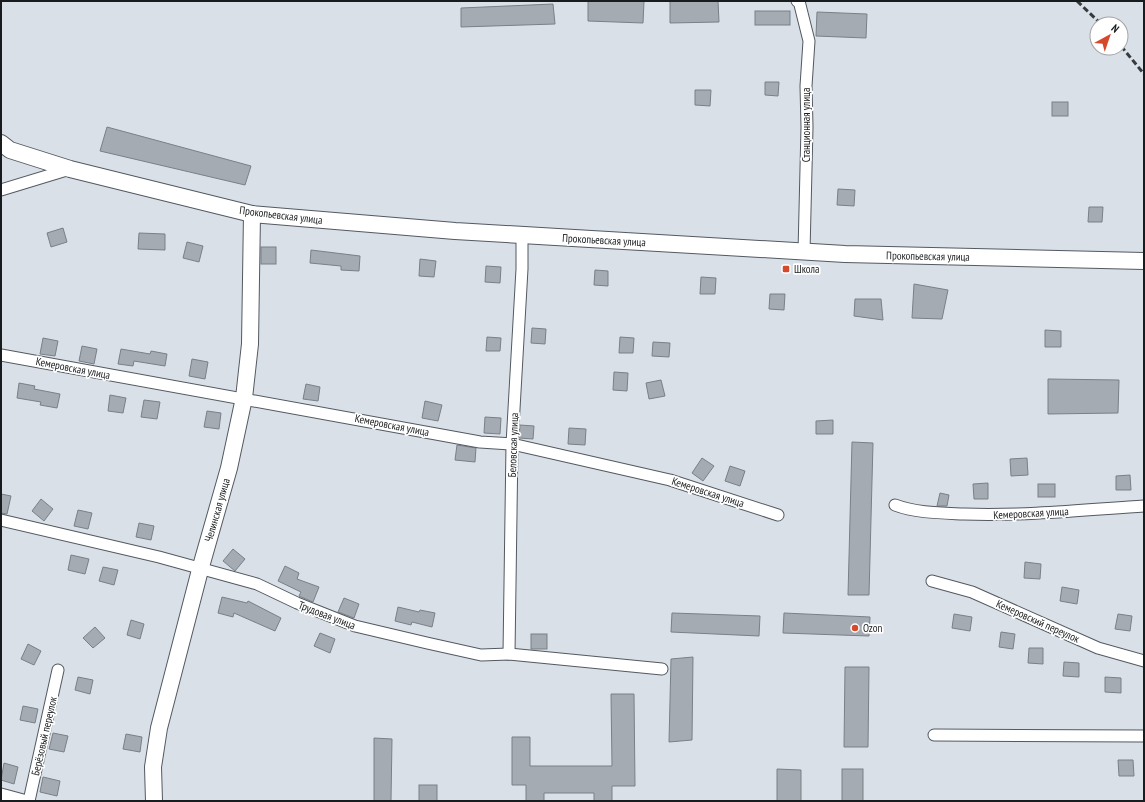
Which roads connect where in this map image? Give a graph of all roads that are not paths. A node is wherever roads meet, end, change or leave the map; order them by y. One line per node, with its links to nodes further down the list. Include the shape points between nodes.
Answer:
1 (796, 1): 7 (street, Станционная улица, via 799,2 809,41)
2 (1, 143): 3 (main road, Прокопьевская улица, via 10,150)
3 (70, 169): 4 (street); 5 (main road, Прокопьевская улица)
4 (1, 190)
5 (252, 214): 6 (main road, Прокопьевская улица); 10 (main road, Челинская улица, via 250,344)
6 (522, 235): 7 (main road, Прокопьевская улица); 11 (street, Беловская улица)
7 (804, 252): 8 (main road, Прокопьевская улица)
8 (1144, 261)
9 (1, 355): 10 (street, Кемеровская улица)
10 (244, 398): 11 (street, Кемеровская улица, via 480,442); 16 (main road, Челинская улица, via 229,468)
11 (512, 444): 14 (street, Кемеровская улица, via 670,480); 18 (street, Беловская улица)
12 (895, 505): 13 (street, Кемеровская улица, via 947,514 1008,516)
13 (1144, 506)
14 (778, 515)
15 (1, 520): 16 (street, Трудовая улица)
16 (200, 570): 18 (street, Трудовая улица, via 257,584 297,604 354,626 481,655); 26 (main road, Челинская улица, via 159,728 153,768)
17 (932, 582): 19 (street, Кемеровский переулок, via 972,592 1098,648)
18 (509, 654): 20 (street, Трудовая улица)
19 (1144, 661)
20 (662, 669)
21 (58, 670): 25 (street, Берёзовый переулок)
22 (934, 736): 23 (street)
23 (1144, 736)
24 (1, 794): 25 (street)
25 (28, 801)
26 (154, 801)

